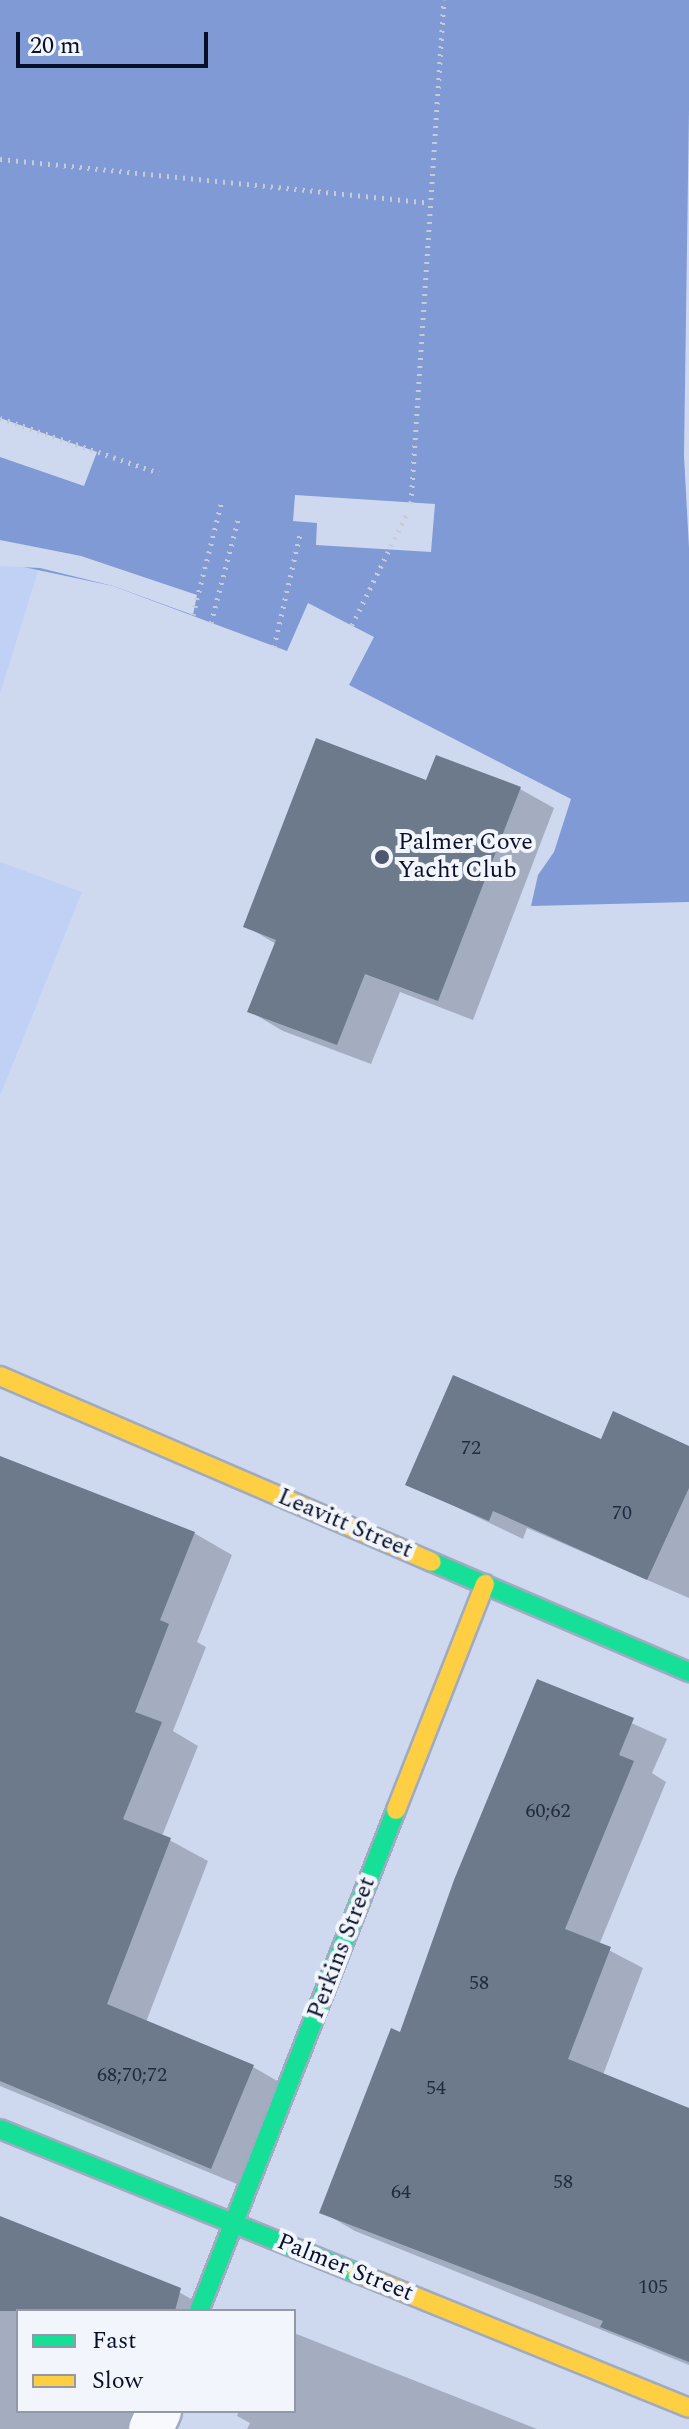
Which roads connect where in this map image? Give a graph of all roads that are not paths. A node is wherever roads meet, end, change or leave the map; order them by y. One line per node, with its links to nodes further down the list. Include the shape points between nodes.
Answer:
1 (0, 1376): 2 (street, Leavitt Street)
2 (485, 1584): 3 (street, Leavitt Street); 5 (street, Perkins Street)
3 (689, 1672)
4 (0, 2129): 5 (street, Palmer Street)
5 (234, 2223): 6 (street, Perkins Street); 7 (street, Palmer Street)
6 (200, 2309)
7 (689, 2408)

